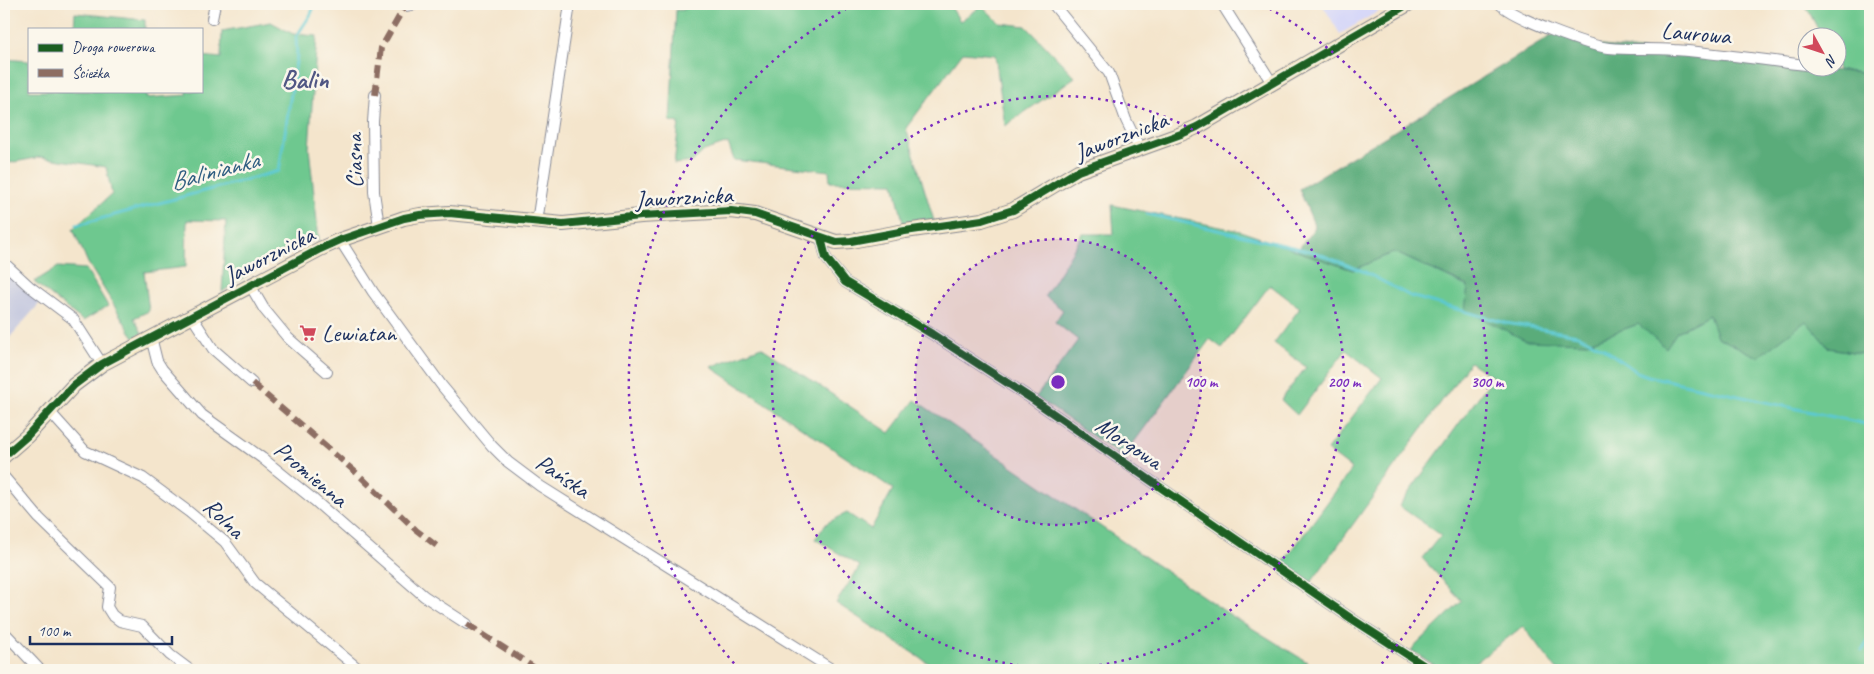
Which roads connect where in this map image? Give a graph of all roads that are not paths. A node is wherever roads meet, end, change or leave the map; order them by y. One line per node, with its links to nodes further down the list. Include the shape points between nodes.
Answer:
1 (215, 4): 9 (street)
2 (416, 4): 8 (street)
3 (570, 4): 14 (street)
4 (1053, 4): 13 (street, via 1109,73)
5 (1222, 4): 11 (street)
6 (1408, 4): 11 (street, Jaworznicka)
7 (1500, 4): 10 (street, Laurowa, via 1534,22 1608,48 1674,50)
8 (405, 6)
9 (212, 19)
10 (1796, 64)
11 (1272, 83): 13 (street, Jaworznicka, via 1197,127)
12 (376, 95): 15 (street, Ciasna, via 374,192)
13 (1140, 149): 16 (street, Jaworznicka, via 1078,172 1013,210 982,220 850,241)
14 (537, 222): 15 (street, Jaworznicka, via 449,213 420,215); 16 (street, Jaworznicka, via 572,224 731,211 755,214)
15 (379, 226): 17 (street, Jaworznicka)
16 (820, 238): 34 (street, Morgowa, via 826,258 845,282 1032,399)
17 (340, 240): 19 (street, Jaworznicka); 33 (street, Pańska, via 373,292 442,386 508,462 548,491)
18 (4, 263): 22 (street, via 74,319)
19 (250, 285): 20 (street, Jaworznicka); 23 (street, via 264,309 288,338)
20 (192, 315): 21 (street, Jaworznicka); 24 (street, via 213,349)
21 (151, 337): 22 (street, Jaworznicka); 28 (street, Promienna, via 162,369 202,415 314,500 424,596)
22 (102, 364): 25 (street, Jaworznicka, via 74,385)
23 (327, 372)
24 (252, 383)
25 (49, 411): 26 (street, Jaworznicka); 32 (street, Rolna, via 86,451 144,478 189,512 225,542 256,583)
26 (4, 456)
27 (4, 477): 31 (street, via 39,518 110,587 108,607 112,615 120,621 142,626)
28 (467, 624)
29 (4, 632): 30 (street)
30 (40, 670)
31 (190, 670)
32 (360, 670)
33 (833, 670)
34 (1431, 670)

